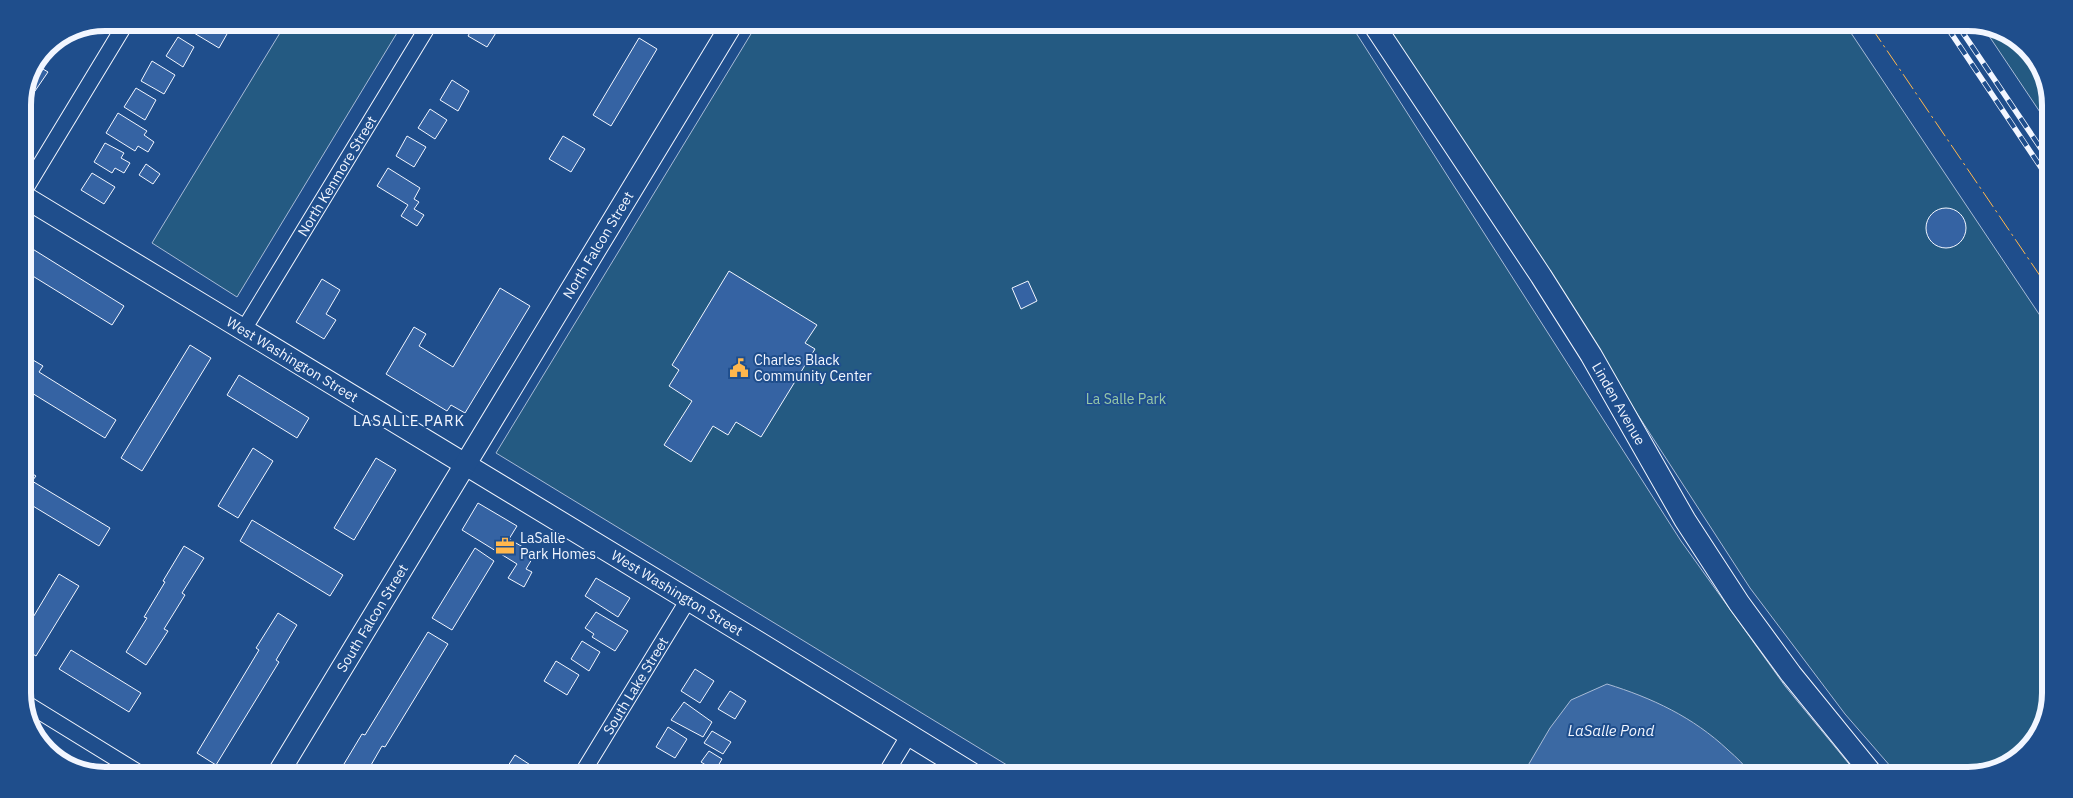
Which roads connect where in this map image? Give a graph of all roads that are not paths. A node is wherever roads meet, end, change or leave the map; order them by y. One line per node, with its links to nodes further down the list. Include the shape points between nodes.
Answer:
1 (121, 31): 5 (street)
2 (425, 31): 7 (street, North Kenmore Street)
3 (728, 31): 8 (street, North Falcon Street)
4 (1377, 31): 17 (street, Linden Avenue, via 1591,355 1685,520 1739,603 1791,674)
5 (31, 181)
6 (31, 199): 7 (street, West Washington Street)
7 (244, 329): 8 (street, West Washington Street)
8 (465, 465): 9 (street, West Washington Street); 13 (street, South Falcon Street)
9 (688, 600): 11 (street, West Washington Street); 14 (street, South Lake Street)
10 (33, 707): 12 (street)
11 (909, 735): 15 (street); 16 (street, West Washington Street)
12 (130, 767)
13 (282, 767)
14 (586, 767)
15 (890, 767)
16 (961, 767)
17 (1867, 767)

